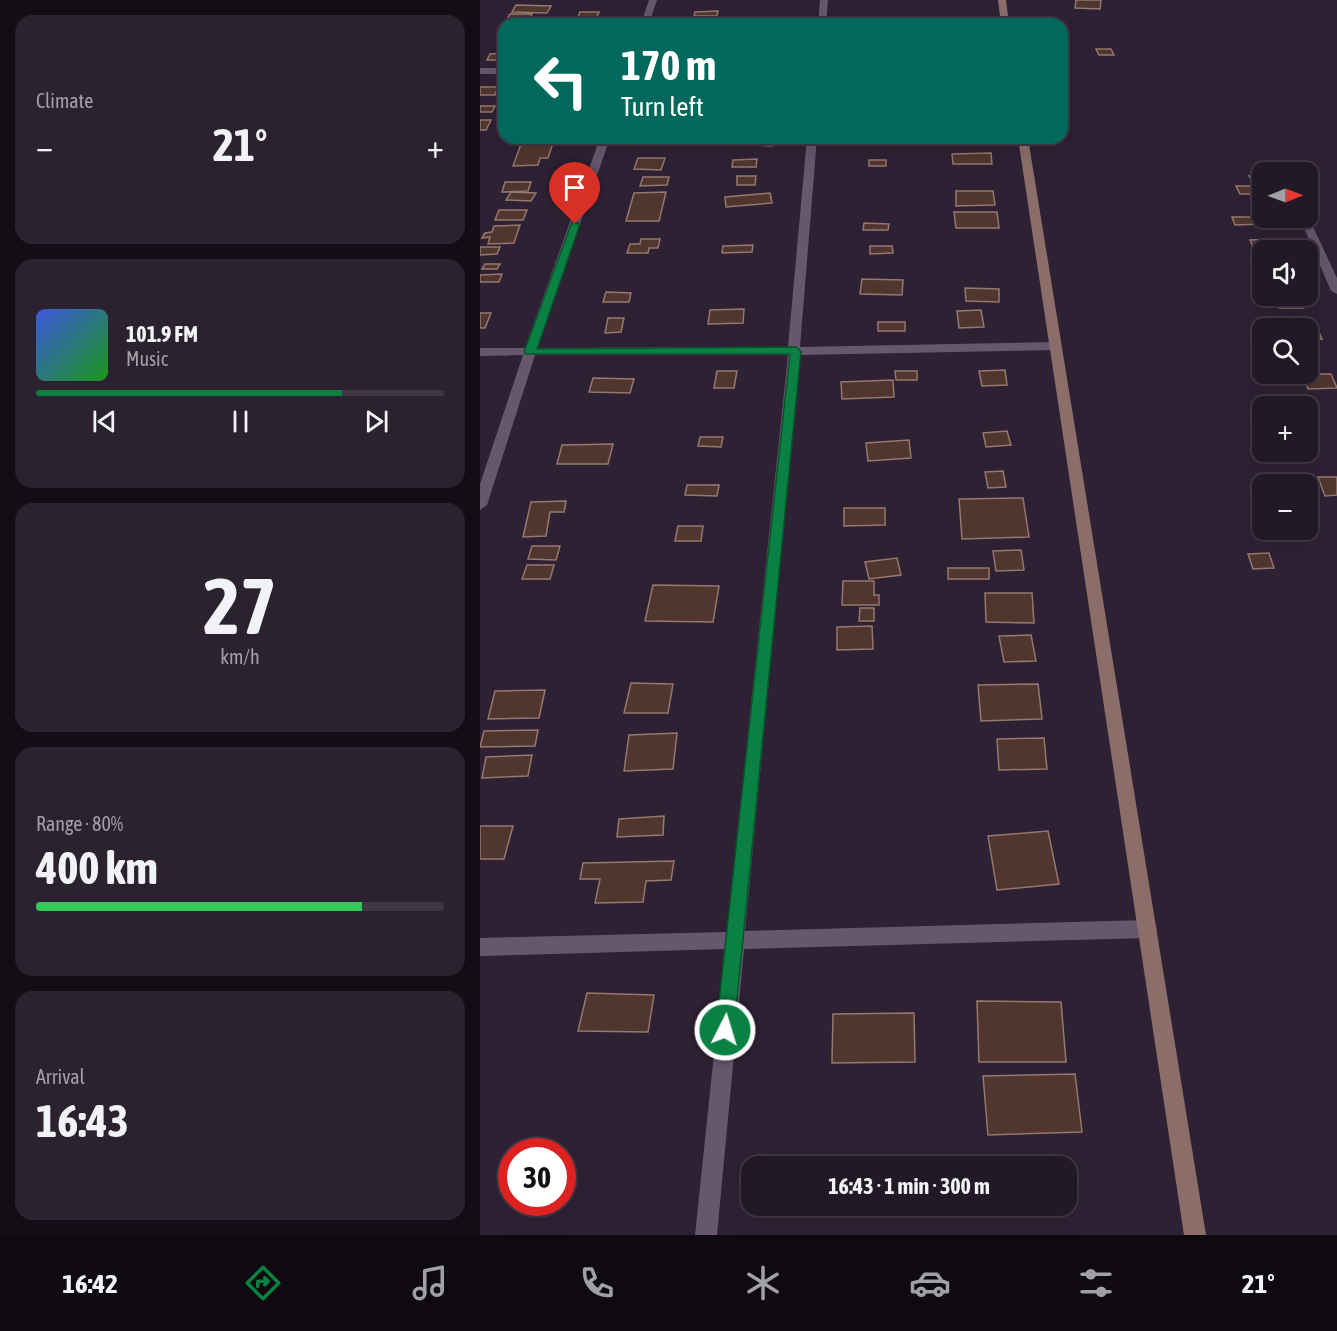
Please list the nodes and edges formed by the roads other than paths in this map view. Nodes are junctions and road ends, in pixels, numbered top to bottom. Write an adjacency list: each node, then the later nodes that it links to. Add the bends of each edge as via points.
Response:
1 (653, 0): 4 (street)
2 (824, 0): 5 (street)
3 (1002, 0): 6 (main road)
4 (647, 18)
5 (822, 18)
6 (1004, 18)
7 (480, 71): 8 (street)
8 (498, 71)
9 (603, 144): 17 (street)
10 (812, 144): 15 (street)
11 (1024, 144): 14 (main road)
12 (1309, 228): 13 (street)
13 (1337, 291)
14 (1056, 346): 15 (street); 19 (main road)
15 (796, 351): 17 (street); 20 (street)
16 (480, 352): 17 (street)
17 (530, 352): 18 (street)
18 (480, 505)
19 (1148, 929): 20 (street); 23 (main road)
20 (733, 939): 21 (street); 22 (street)
21 (480, 947)
22 (706, 1235)
23 (1196, 1235)

